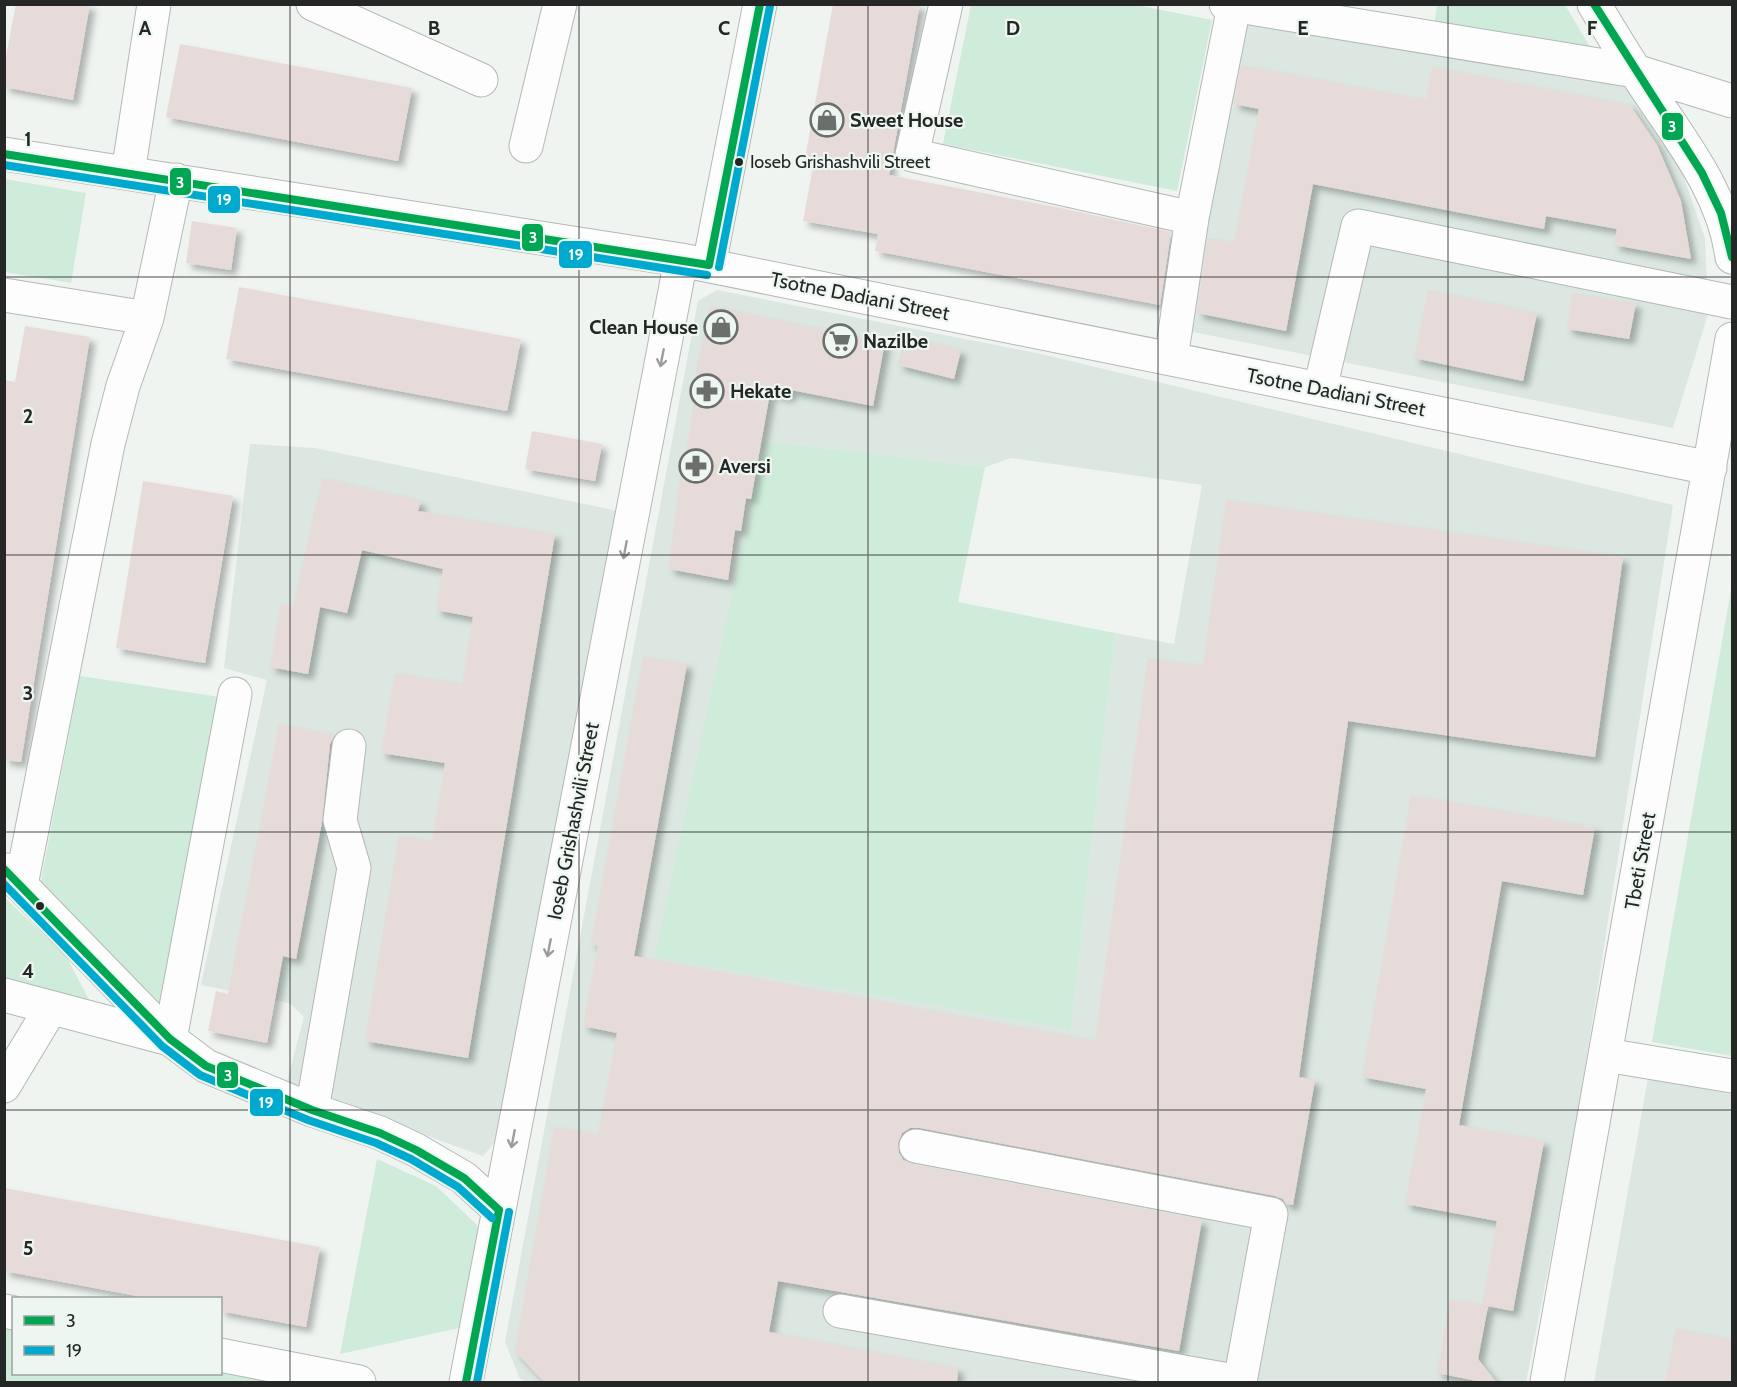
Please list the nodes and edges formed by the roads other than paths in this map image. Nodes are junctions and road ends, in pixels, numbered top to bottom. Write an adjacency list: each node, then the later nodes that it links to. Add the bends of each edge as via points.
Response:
1 (154, 4): 13 (street)
2 (313, 4): 9 (street)
3 (560, 4): 11 (street)
4 (760, 4): 17 (street, Ioseb Grishashvili Street)
5 (946, 4): 15 (street, via 912,154)
6 (1594, 4): 8 (street)
7 (1230, 5): 8 (street); 15 (street)
8 (1635, 71): 10 (street); 16 (street, via 1708,181 1731,243)
9 (481, 80)
10 (1732, 101)
11 (526, 146)
12 (4, 154): 13 (street, Tsotne Dadiani Street)
13 (128, 174): 14 (street, Tsotne Dadiani Street)
14 (176, 180): 17 (street, Tsotne Dadiani Street); 20 (street)
15 (1191, 218): 21 (street)
16 (1732, 257)
17 (695, 262): 21 (street, Tsotne Dadiani Street); 36 (street, Ioseb Grishashvili Street, one-way to 36)
18 (4, 295): 20 (street)
19 (1732, 302): 23 (street, via 1358,226)
20 (147, 318): 27 (street, via 108,444)
21 (1172, 359): 23 (street, Tsotne Dadiani Street)
22 (1731, 359): 24 (street, Tbeti Street)
23 (1320, 389): 24 (street, Tsotne Dadiani Street)
24 (1710, 468): 31 (street, Tbeti Street)
25 (235, 694): 30 (street)
26 (349, 746): 34 (street, via 340,820 354,868)
27 (13, 877): 30 (street)
28 (4, 995): 29 (street)
29 (51, 1008): 30 (street); 33 (street)
30 (170, 1039): 34 (street, via 206,1066)
31 (1606, 1055): 32 (street); 42 (street, Tbeti Street)
32 (1732, 1076)
33 (4, 1086)
34 (312, 1110): 36 (street, via 416,1150 464,1178)
35 (916, 1146): 39 (street, via 1271,1214)
36 (499, 1210): 41 (street, Ioseb Grishashvili Street)
37 (840, 1311): 39 (street)
38 (222, 1355): 40 (street)
39 (1240, 1382)
40 (359, 1383)
41 (466, 1383)
42 (1547, 1383)

